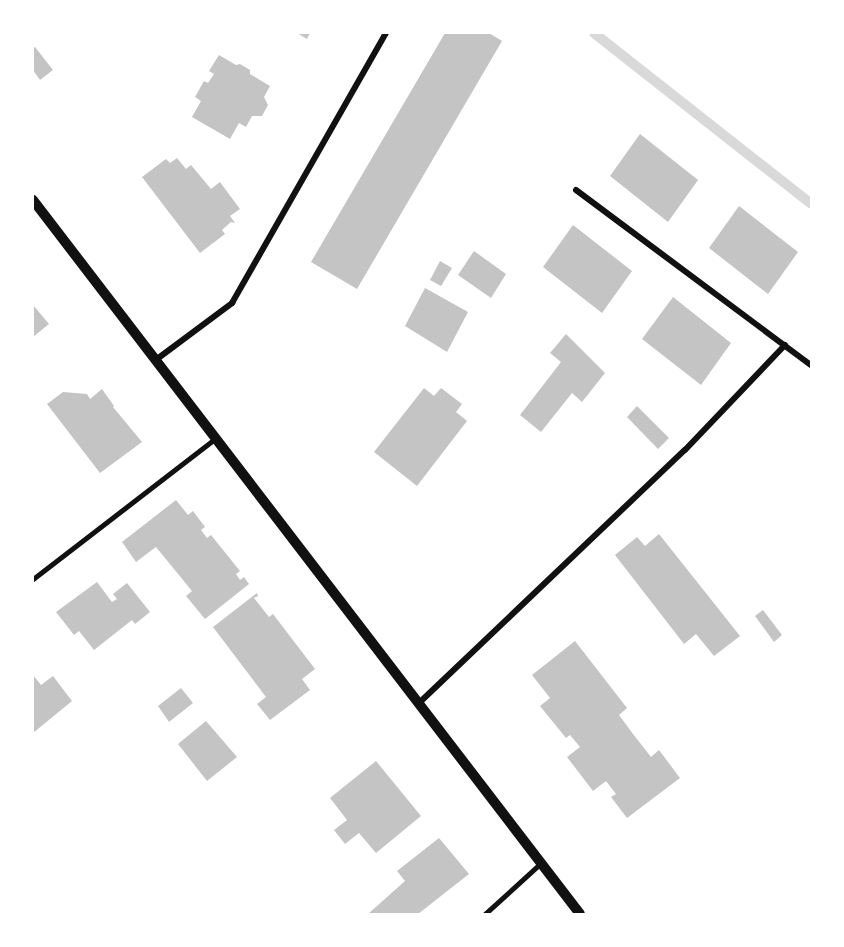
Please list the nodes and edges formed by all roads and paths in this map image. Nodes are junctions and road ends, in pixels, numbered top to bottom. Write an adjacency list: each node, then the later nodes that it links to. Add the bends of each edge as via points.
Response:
1 (386, 33): 5 (street, via 231,303)
2 (576, 190): 4 (street)
3 (33, 200): 5 (street)
4 (784, 345): 6 (street); 9 (street, via 685,450)
5 (157, 359): 7 (street)
6 (811, 365)
7 (217, 438): 8 (lane); 9 (street)
8 (33, 579)
9 (419, 703): 10 (street)
10 (541, 863): 11 (lane); 12 (street)
11 (485, 914)
12 (580, 914)

